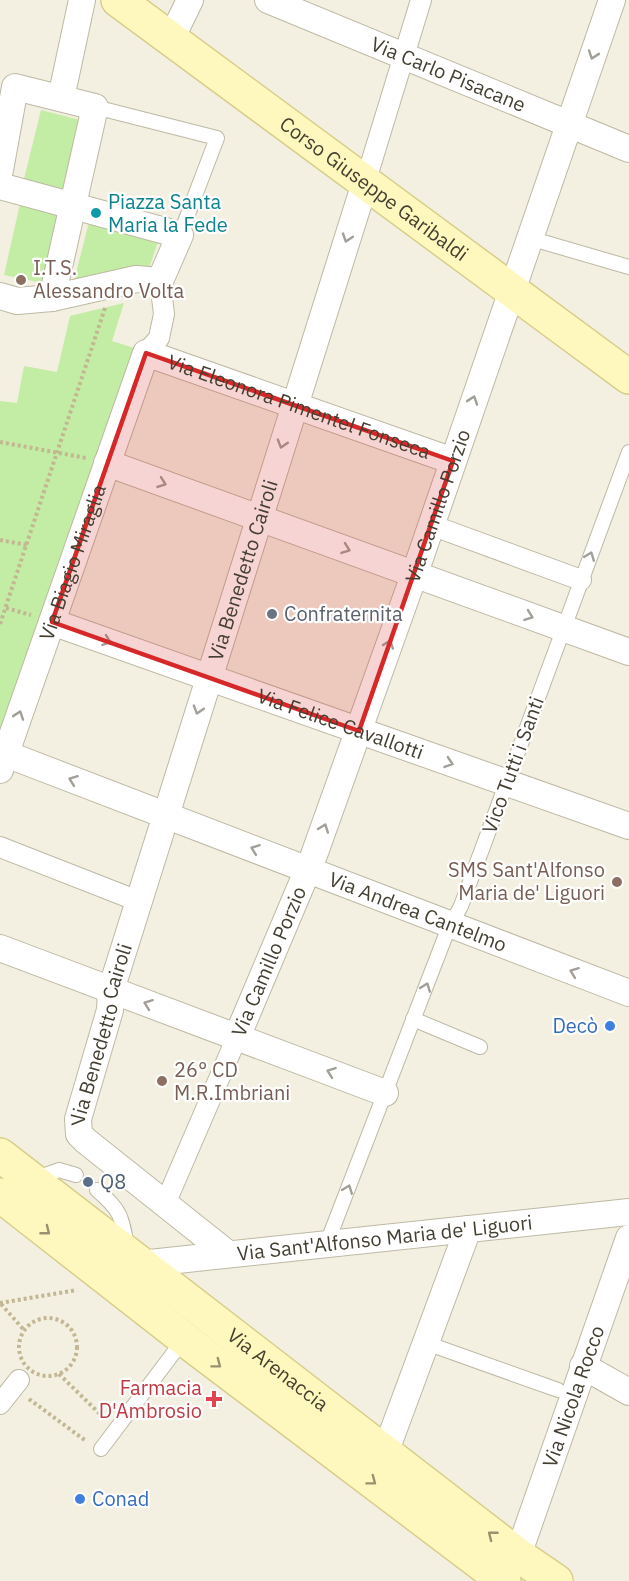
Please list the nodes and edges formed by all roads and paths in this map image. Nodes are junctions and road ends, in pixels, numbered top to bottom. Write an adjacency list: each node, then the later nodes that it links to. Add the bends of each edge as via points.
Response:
1 (82, 0): 10 (street)
2 (118, 0): 7 (main road, Corso Giuseppe Garibaldi)
3 (190, 0): 7 (street)
4 (268, 0): 8 (street, Via Carlo Pisacane)
5 (421, 0): 8 (street, Via Benedetto Cairoli)
6 (612, 0): 12 (street, Via Camillo Porzio, one-way to 12)
7 (171, 39): 15 (main road, Corso Giuseppe Garibaldi)
8 (403, 56): 12 (street, Via Carlo Pisacane); 15 (street, Via Benedetto Cairoli)
9 (8, 84): 10 (street); 14 (street)
10 (61, 98): 11 (street)
11 (95, 106): 17 (street); 18 (lane, via 218,138)
12 (568, 125): 13 (street, Via Carlo Pisacane); 19 (street, Via Camillo Porzio)
13 (629, 149)
14 (0, 170)
15 (365, 183): 23 (main road, Corso Giuseppe Garibaldi); 28 (street, Via Benedetto Cairoli, one-way to 28)
16 (0, 186): 17 (street)
17 (73, 206): 18 (street); 25 (street)
18 (180, 235): 21 (street)
19 (529, 238): 20 (lane); 23 (street, Via Camillo Porzio)
20 (629, 267)
21 (160, 281): 22 (street, via 136,279); 26 (street, via 164,314 159,338)
22 (112, 284): 25 (street); 31 (path)
23 (511, 290): 27 (main road, Corso Giuseppe Garibaldi); 32 (street, Via Camillo Porzio, one-way to 23)
24 (0, 296): 25 (street, via 17,301)
25 (52, 298)
26 (146, 353): 28 (street, Via Eleonora Pimentel Fonseca); 33 (street, Via Biagio Miraglia)
27 (629, 378)
28 (294, 405): 32 (street, Via Eleonora Pimentel Fonseca); 34 (street, Via Benedetto Cairoli, one-way to 34)
29 (0, 442): 31 (path)
30 (629, 452): 39 (lane, Vico Tutti i Santi, one-way to 30)
31 (57, 454): 33 (path); 37 (path)
32 (453, 460): 35 (street, Via Camillo Porzio)
33 (107, 463): 34 (street, one-way to 34); 40 (street, Via Biagio Miraglia)
34 (259, 518): 38 (street, one-way to 38); 44 (street, Via Benedetto Cairoli)
35 (431, 525): 38 (street, Via Camillo Porzio); 39 (street)
36 (0, 540): 37 (path)
37 (27, 545): 41 (path)
38 (414, 574): 42 (street, one-way to 42); 45 (street, Via Camillo Porzio, one-way to 38)
39 (581, 580): 42 (lane, Vico Tutti i Santi)
40 (52, 622): 44 (street, Via Felice Cavallotti, one-way to 44); 46 (street, Via Biagio Miraglia, one-way to 40)
41 (0, 624)
42 (563, 628): 43 (street); 47 (lane, Vico Tutti i Santi)
43 (629, 652)
44 (209, 677): 45 (street, Via Felice Cavallotti); 48 (street, Via Benedetto Cairoli, one-way to 48)
45 (359, 731): 47 (street, Via Felice Cavallotti, one-way to 47); 51 (street, Via Camillo Porzio, one-way to 45)
46 (2, 758): 48 (street, Via Andrea Cantelmo, one-way to 46)
47 (506, 783): 49 (street, Via Felice Cavallotti); 53 (lane, Vico Tutti i Santi, via 461,906)
48 (165, 815): 51 (street, Via Andrea Cantelmo, one-way to 48); 52 (street, Via Benedetto Cairoli)
49 (629, 826)
50 (0, 847): 52 (street)
51 (309, 870): 53 (street, Via Andrea Cantelmo); 58 (street, Via Camillo Porzio)
52 (138, 901): 55 (street, Via Benedetto Cairoli)
53 (450, 924): 56 (street, Via Andrea Cantelmo, one-way to 53); 57 (lane, Vico Tutti i Santi, one-way to 53)
54 (0, 948): 55 (street)
55 (111, 990): 58 (street, one-way to 55); 66 (street, Via Benedetto Cairoli, via 110,1010 78,1119 79,1134)
56 (629, 993)
57 (413, 1019): 59 (lane); 60 (lane, Vico Tutti i Santi)
58 (237, 1037): 60 (street, one-way to 58); 66 (street, Via Camillo Porzio)
59 (480, 1047)
60 (385, 1093): 71 (lane, Vico Tutti i Santi, one-way to 60)
61 (0, 1155): 63 (main road, Via Arenaccia)
62 (76, 1175): 63 (lane, via 59,1170)
63 (32, 1180): 73 (main road, Via Arenaccia)
64 (97, 1190): 73 (lane, via 113,1204)
65 (1, 1197): 78 (main road, Via Arenaccia, one-way to 78)
66 (165, 1204): 68 (street)
67 (629, 1212): 69 (street, Via Sant'Alfonso Maria de' Liguori)
68 (195, 1227): 72 (street); 74 (street)
69 (468, 1229): 71 (street, Via Sant'Alfonso Maria de' Liguori); 79 (street)
70 (629, 1238): 80 (street, Via Nicola Rocco)
71 (327, 1243): 72 (street, Via Sant'Alfonso Maria de' Liguori)
72 (228, 1254): 74 (street, Via Sant'Alfonso Maria de' Liguori)
73 (134, 1259): 74 (street, Via Sant'Alfonso Maria de' Liguori); 89 (main road, Via Arenaccia)
74 (185, 1259)
75 (85, 1288): 76 (path)
76 (0, 1303): 77 (path)
77 (24, 1330): 81 (path, via 19,1342 21,1357 28,1368 44,1376); 81 (path, via 34,1321 46,1318 63,1322 73,1332 76,1353 68,1368)
78 (184, 1339): 88 (lane); 90 (main road, Via Arenaccia, one-way to 90)
79 (426, 1343): 84 (lane); 89 (street)
80 (584, 1366): 83 (street); 84 (street, Via Nicola Rocco)
81 (59, 1374): 86 (path)
82 (16, 1384): 85 (street); 87 (path)
83 (629, 1392)
84 (566, 1393): 90 (street, Via Nicola Rocco)
85 (0, 1404)
86 (107, 1421)
87 (87, 1442)
88 (101, 1449)
89 (385, 1453): 90 (main road, Via Arenaccia, one-way to 89)
90 (503, 1573): 91 (main road, Via Arenaccia)
91 (556, 1581)

